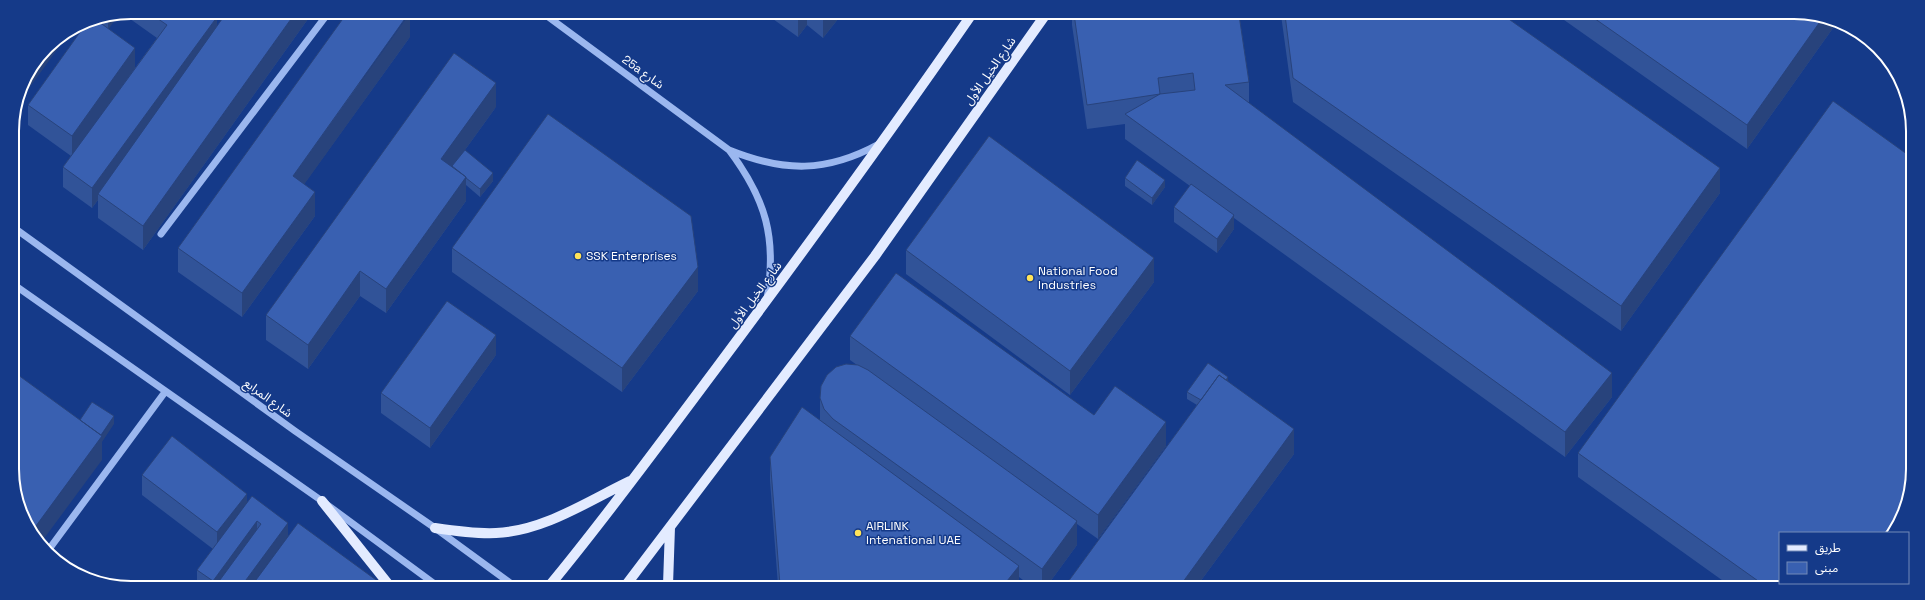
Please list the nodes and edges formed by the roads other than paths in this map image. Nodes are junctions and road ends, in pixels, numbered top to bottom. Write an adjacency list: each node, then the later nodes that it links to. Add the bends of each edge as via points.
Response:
1 (324, 19): 8 (street)
2 (551, 19): 6 (street, 25a شارع)
3 (969, 19): 5 (main road, شارع الخيل الأول)
4 (1042, 19): 14 (main road, شارع الخيل الأول, via 875,256)
5 (883, 142): 6 (street, 25a شارع, via 841,161 819,165 773,164); 10 (main road, شارع الخيل الأول)
6 (729, 150): 10 (street, 25a شارع, via 745,171 758,195 767,220 771,247)
7 (19, 230): 15 (street, شارع المرابع, via 289,427)
8 (161, 234)
9 (19, 288): 11 (street)
10 (767, 301): 12 (main road, شارع الخيل الأول)
11 (165, 392): 13 (street); 16 (street)
12 (634, 479): 15 (main road, via 538,525 517,531 477,533); 20 (main road, شارع الخيل الأول)
13 (322, 502): 17 (main road); 18 (street)
14 (670, 527): 21 (main road, شارع الخيل الأول); 22 (main road)
15 (435, 528): 19 (street, شارع المرابع)
16 (51, 547)
17 (387, 581)
18 (431, 581)
19 (507, 581)
20 (553, 581)
21 (629, 581)
22 (668, 581)

